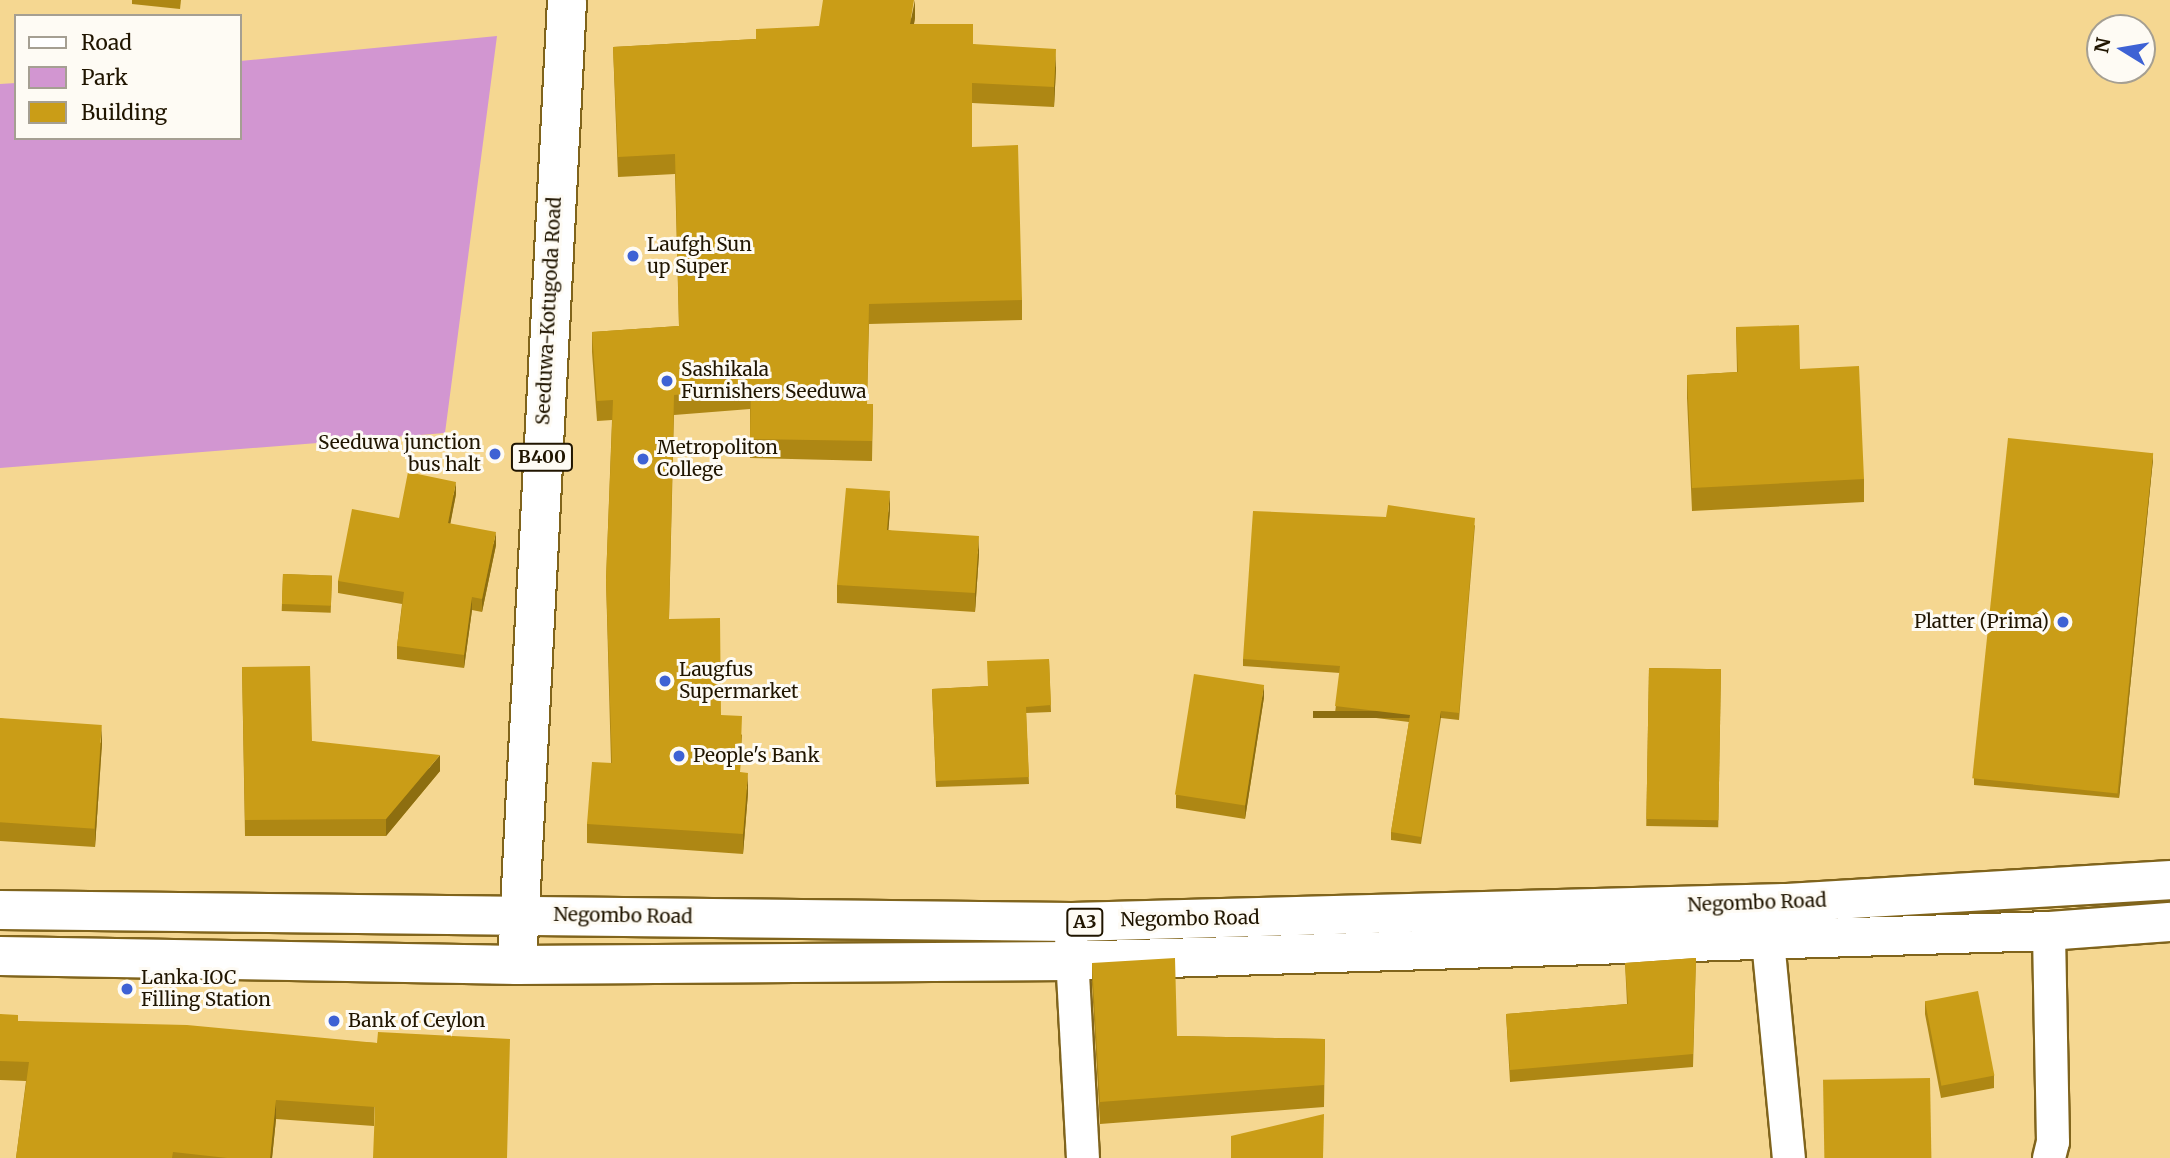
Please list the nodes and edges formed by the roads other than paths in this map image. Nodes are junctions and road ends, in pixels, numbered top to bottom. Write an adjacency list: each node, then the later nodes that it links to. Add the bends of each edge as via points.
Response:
1 (567, 0): 4 (main road, Seeduwa-Kotugoda Road / B400)
2 (2170, 880): 5 (main road, Negombo Road / A3, via 1785,902)
3 (0, 910): 4 (main road, Negombo Road / A3)
4 (518, 915): 5 (main road, Negombo Road / A3); 11 (main road, Seeduwa-Kotugoda Road)
5 (1072, 922): 10 (street)
6 (2170, 922): 7 (main road, Negombo Road / A3)
7 (2049, 931): 8 (main road, Negombo Road / A3); 14 (street, via 2053,1142)
8 (1768, 941): 10 (main road, Negombo Road / A3); 13 (street)
9 (0, 956): 11 (main road, Negombo Road / A3)
10 (1069, 961): 11 (main road, Negombo Road / A3); 12 (street)
11 (517, 965)
12 (1083, 1158)
13 (1789, 1158)
14 (2049, 1158)

